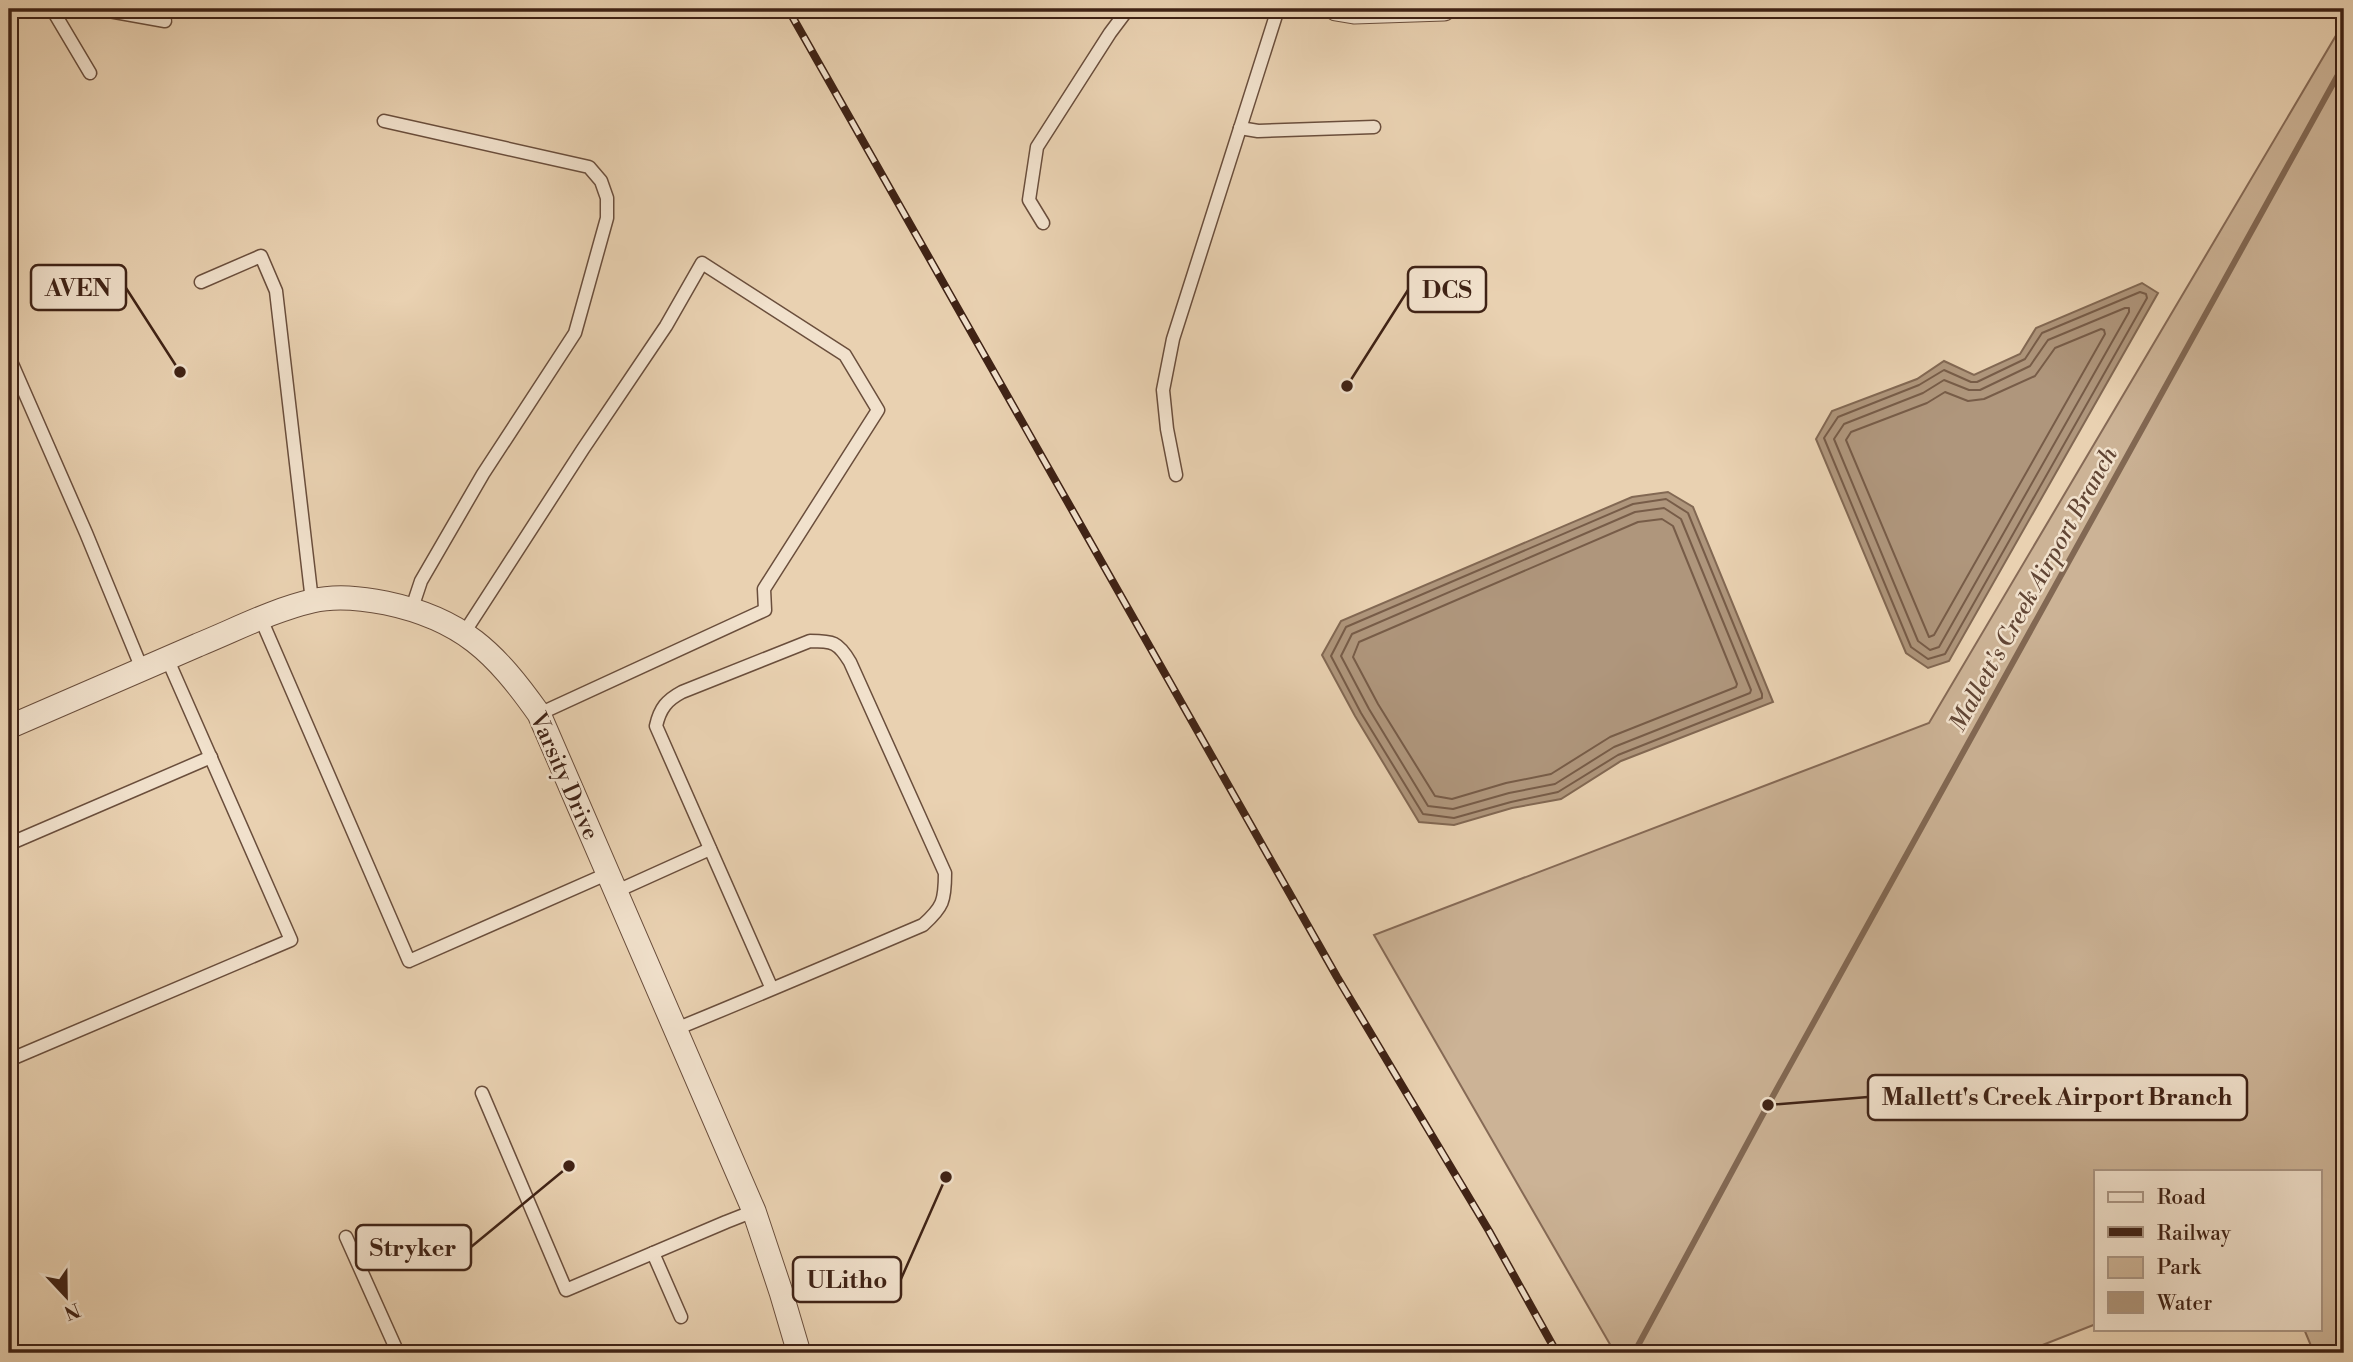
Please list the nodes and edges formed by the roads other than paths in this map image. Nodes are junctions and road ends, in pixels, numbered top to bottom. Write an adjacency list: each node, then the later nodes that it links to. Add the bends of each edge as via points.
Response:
1 (52, 9): 8 (lane)
2 (98, 9): 7 (lane)
3 (1128, 9): 12 (lane, via 1037,147 1029,200)
4 (1278, 9): 11 (lane)
5 (1336, 9): 6 (street)
6 (1444, 9)
7 (165, 21)
8 (90, 73)
9 (384, 121): 17 (lane, via 589,167 607,198 607,218 575,333 469,498 421,581)
10 (1374, 127): 11 (lane)
11 (1240, 128): 15 (lane, via 1173,339 1163,390)
12 (1043, 223)
13 (201, 282): 16 (lane, via 261,256 276,291)
14 (9, 357): 21 (lane)
15 (1176, 475)
16 (312, 601): 17 (street, Varsity Drive, via 348,597); 18 (street, Varsity Drive)
17 (412, 608): 19 (street, Varsity Drive)
18 (261, 619): 20 (street, Varsity Drive); 27 (lane, via 409,961)
19 (464, 633): 22 (street, Varsity Drive, via 511,674); 22 (lane, via 666,326 702,263 845,355 878,410 764,589 765,610)
20 (167, 658): 21 (street, Varsity Drive); 24 (lane)
21 (142, 669): 23 (street, Varsity Drive)
22 (539, 713): 27 (street, Varsity Drive)
23 (9, 727)
24 (211, 757): 25 (lane); 30 (lane, via 291,940)
25 (9, 844)
26 (710, 849): 27 (lane); 28 (lane); 28 (lane, via 656,726 668,700 810,641 829,641 842,648 944,873 945,894 940,910 923,925)
27 (613, 882): 29 (street, Varsity Drive)
28 (772, 989): 29 (lane)
29 (676, 1029): 32 (street, Varsity Drive)
30 (9, 1060)
31 (482, 1093): 34 (lane, via 566,1290)
32 (754, 1211): 34 (lane); 37 (street, Varsity Drive)
33 (346, 1237): 36 (lane)
34 (653, 1253): 35 (lane)
35 (681, 1317)
36 (398, 1353)
37 (799, 1353)

